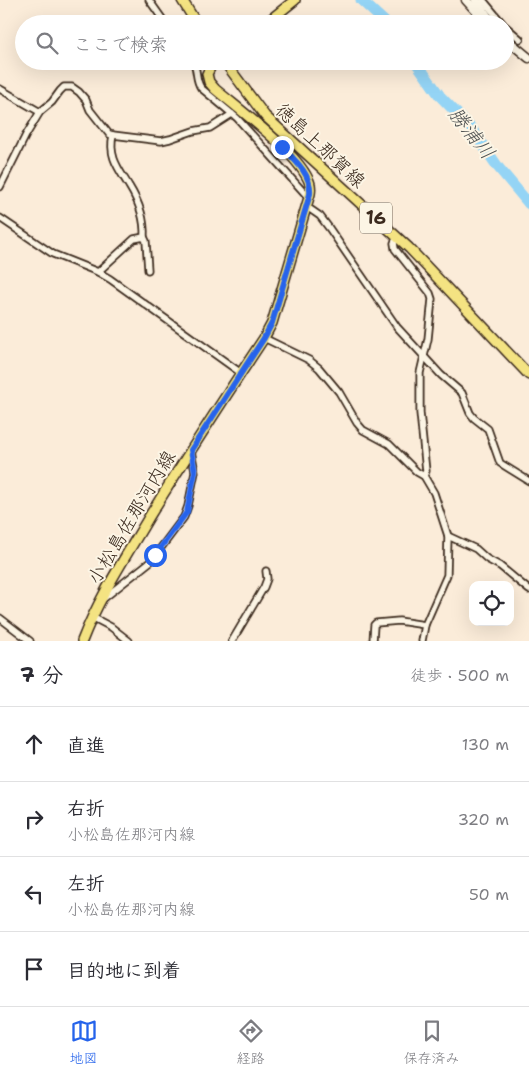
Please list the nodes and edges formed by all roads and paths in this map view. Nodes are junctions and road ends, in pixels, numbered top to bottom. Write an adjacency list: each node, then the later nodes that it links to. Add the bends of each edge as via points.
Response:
1 (149, 0): 7 (street)
2 (182, 0): 8 (main road)
3 (296, 0): 9 (main road)
4 (466, 0): 10 (street)
5 (476, 0): 11 (street)
6 (483, 0): 12 (street)
7 (160, 15)
8 (192, 15)
9 (277, 15)
10 (480, 15)
11 (487, 15)
12 (496, 15)
13 (514, 34): 14 (street)
14 (520, 39)
15 (514, 45): 16 (street)
16 (529, 58)
17 (196, 70): 22 (street, via 201,88)
18 (209, 70): 25 (main road, 小松島佐那河内線, via 209,82 215,89 282,147 309,179)
19 (231, 70): 27 (main road, 徳島上那賀線 / 16, via 265,116)
20 (0, 89): 21 (street)
21 (40, 112): 23 (street, via 64,87 72,87); 24 (street)
22 (232, 114): 23 (street, via 210,128 170,140); 25 (street)
23 (113, 135): 28 (street, via 112,153 118,171 129,185 142,213)
24 (0, 187)
25 (308, 202): 31 (main road, 小松島佐那河内線, via 278,308); 32 (street, via 397,327)
26 (0, 218): 30 (street, via 53,254)
27 (397, 237): 32 (street, via 395,249 432,299); 34 (main road, 徳島上那賀線 / 16)
28 (144, 238): 29 (street); 30 (street, via 134,239)
29 (148, 270)
30 (98, 272): 33 (street)
31 (264, 338): 33 (main road, 小松島佐那河内線); 36 (street, via 319,368 363,430 389,444)
32 (424, 356): 36 (street, via 419,389); 37 (street, via 462,393 470,413 488,430 500,463)
33 (241, 373): 35 (main road, 小松島佐那河内線)
34 (529, 375)
35 (191, 450): 41 (main road, 小松島佐那河内線); 41 (street, via 195,472 184,517 151,561)
36 (424, 476): 38 (street, via 434,493)
37 (529, 481)
38 (448, 536): 40 (street, via 476,549); 44 (street, via 447,575)
39 (266, 571): 48 (street, via 264,587)
40 (529, 590)
41 (100, 600): 42 (main road, 小松島佐那河内線)
42 (92, 617): 46 (main road, 小松島佐那河内線); 47 (street)
43 (0, 618): 45 (street)
44 (425, 625): 49 (street, via 376,622); 50 (street)
45 (30, 641)
46 (82, 641)
47 (128, 641)
48 (232, 641)
49 (373, 641)
50 (422, 641)

